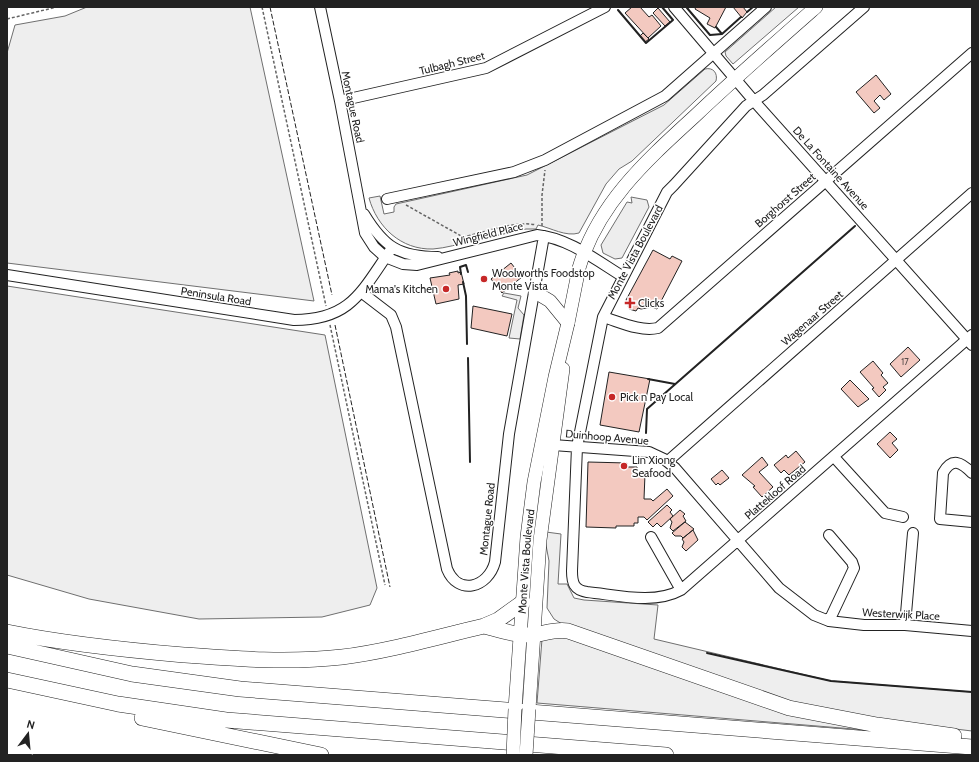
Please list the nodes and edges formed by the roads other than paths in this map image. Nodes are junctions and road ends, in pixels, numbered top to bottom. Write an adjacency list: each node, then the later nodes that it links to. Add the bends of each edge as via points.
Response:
1 (320, 7): 11 (street, Montague Road)
2 (605, 7): 11 (street, Tulbagh Street, via 486,68)
3 (674, 7): 7 (street, De La Fontaine Avenue)
4 (766, 7): 7 (street)
5 (816, 7): 9 (main road, Monte Vista Boulevard)
6 (864, 7): 10 (street, Monte Vista Boulevard, via 772,88)
7 (714, 53): 9 (street, De La Fontaine Avenue); 14 (street, via 659,99 546,160 514,172)
8 (972, 53): 12 (street, Borghorst Street)
9 (735, 78): 10 (street, De La Fontaine Avenue); 18 (main road, Monte Vista Boulevard, via 632,176 614,198)
10 (754, 100): 12 (street, De La Fontaine Avenue); 23 (street, Monte Vista Boulevard, via 667,192)
11 (340, 101): 15 (street, Montague Road)
12 (826, 180): 21 (street, De La Fontaine Avenue); 26 (street, Borghorst Street, via 658,328 639,328)
13 (972, 194): 21 (street, Wagenaar Street)
14 (387, 199)
15 (363, 212): 17 (street, Montague Road, via 376,233); 19 (street, Montague Road, via 364,228 370,242)
16 (544, 236): 18 (street, Wingfield Place, via 552,237); 20 (street, Wingfield Place, via 528,236); 25 (street, Montague Road)
17 (392, 248): 19 (street, Peninsula Road); 20 (street, Wingfield Place, via 413,256)
18 (584, 253): 23 (street, Wingfield Place); 27 (main road, Monte Vista Boulevard)
19 (385, 257): 20 (street, Wingfield Place, via 403,264 417,265); 24 (street, Peninsula Road)
20 (446, 257)
21 (896, 260): 28 (street, De La Fontaine Avenue); 34 (street, Wagenaar Street)
22 (7, 275): 24 (street, Peninsula Road, via 294,320 328,317 344,309)
23 (622, 276): 26 (street, Monte Vista Boulevard)
24 (361, 292): 25 (street, Montague Road, via 385,310 394,321 447,569 450,578 467,586 488,578 495,562 509,434)
25 (534, 292): 27 (main road, via 550,301)
26 (603, 317): 31 (street, Monte Vista Boulevard)
27 (568, 323): 29 (main road, Monte Vista Boulevard)
28 (970, 340): 32 (street, Plattekloof Road)
29 (563, 347): 30 (main road, Monte Vista Boulevard, via 563,378); 33 (main road, Monte Vista Boulevard)
30 (553, 445): 31 (street, Duinhoop Avenue); 33 (street, Duinhoop Avenue, via 545,449); 50 (main road, Monte Vista Boulevard)
31 (577, 447): 34 (street, Duinhoop Avenue, via 644,452); 42 (street, Monte Vista Boulevard)
32 (834, 457): 36 (street, via 885,513); 41 (street, Plattekloof Road)
33 (538, 459): 44 (main road, Monte Vista Boulevard, via 527,537)
34 (668, 461): 41 (street, Duinhoop Avenue)
35 (972, 473): 37 (street, via 959,462 949,465 943,473 940,520)
36 (903, 517)
37 (972, 522)
38 (913, 533): 46 (street)
39 (828, 535): 45 (street, via 852,562 854,568)
40 (651, 537): 43 (street)
41 (738, 541): 43 (street, Plattekloof Road); 45 (street, Westerwijk Place, via 779,588 804,609)
42 (573, 580): 43 (street, Plattekloof Road, via 574,586 582,591 623,596 659,598)
43 (681, 590)
44 (523, 602): 47 (highway, via 498,620); 50 (main road, Monte Vista Boulevard)
45 (829, 621): 46 (street, Westerwijk Place, via 864,625)
46 (905, 625): 48 (street, Westerwijk Place)
47 (484, 626): 49 (highway, via 378,652 317,660 200,656 82,645); 50 (highway)
48 (972, 631)
49 (7, 632)
50 (527, 635): 53 (highway, via 552,630 568,631 813,714); 56 (main road, Monte Vista Boulevard, bridge, via 517,686); 57 (main road, Monte Vista Boulevard, bridge, via 530,686)
51 (7, 646): 54 (highway, via 132,674 240,689)
52 (7, 680): 55 (highway, via 80,706); 58 (highway, via 114,703 226,720)
53 (972, 738)
54 (972, 747)
55 (321, 755)
56 (513, 755)
57 (526, 755)
58 (666, 755)

